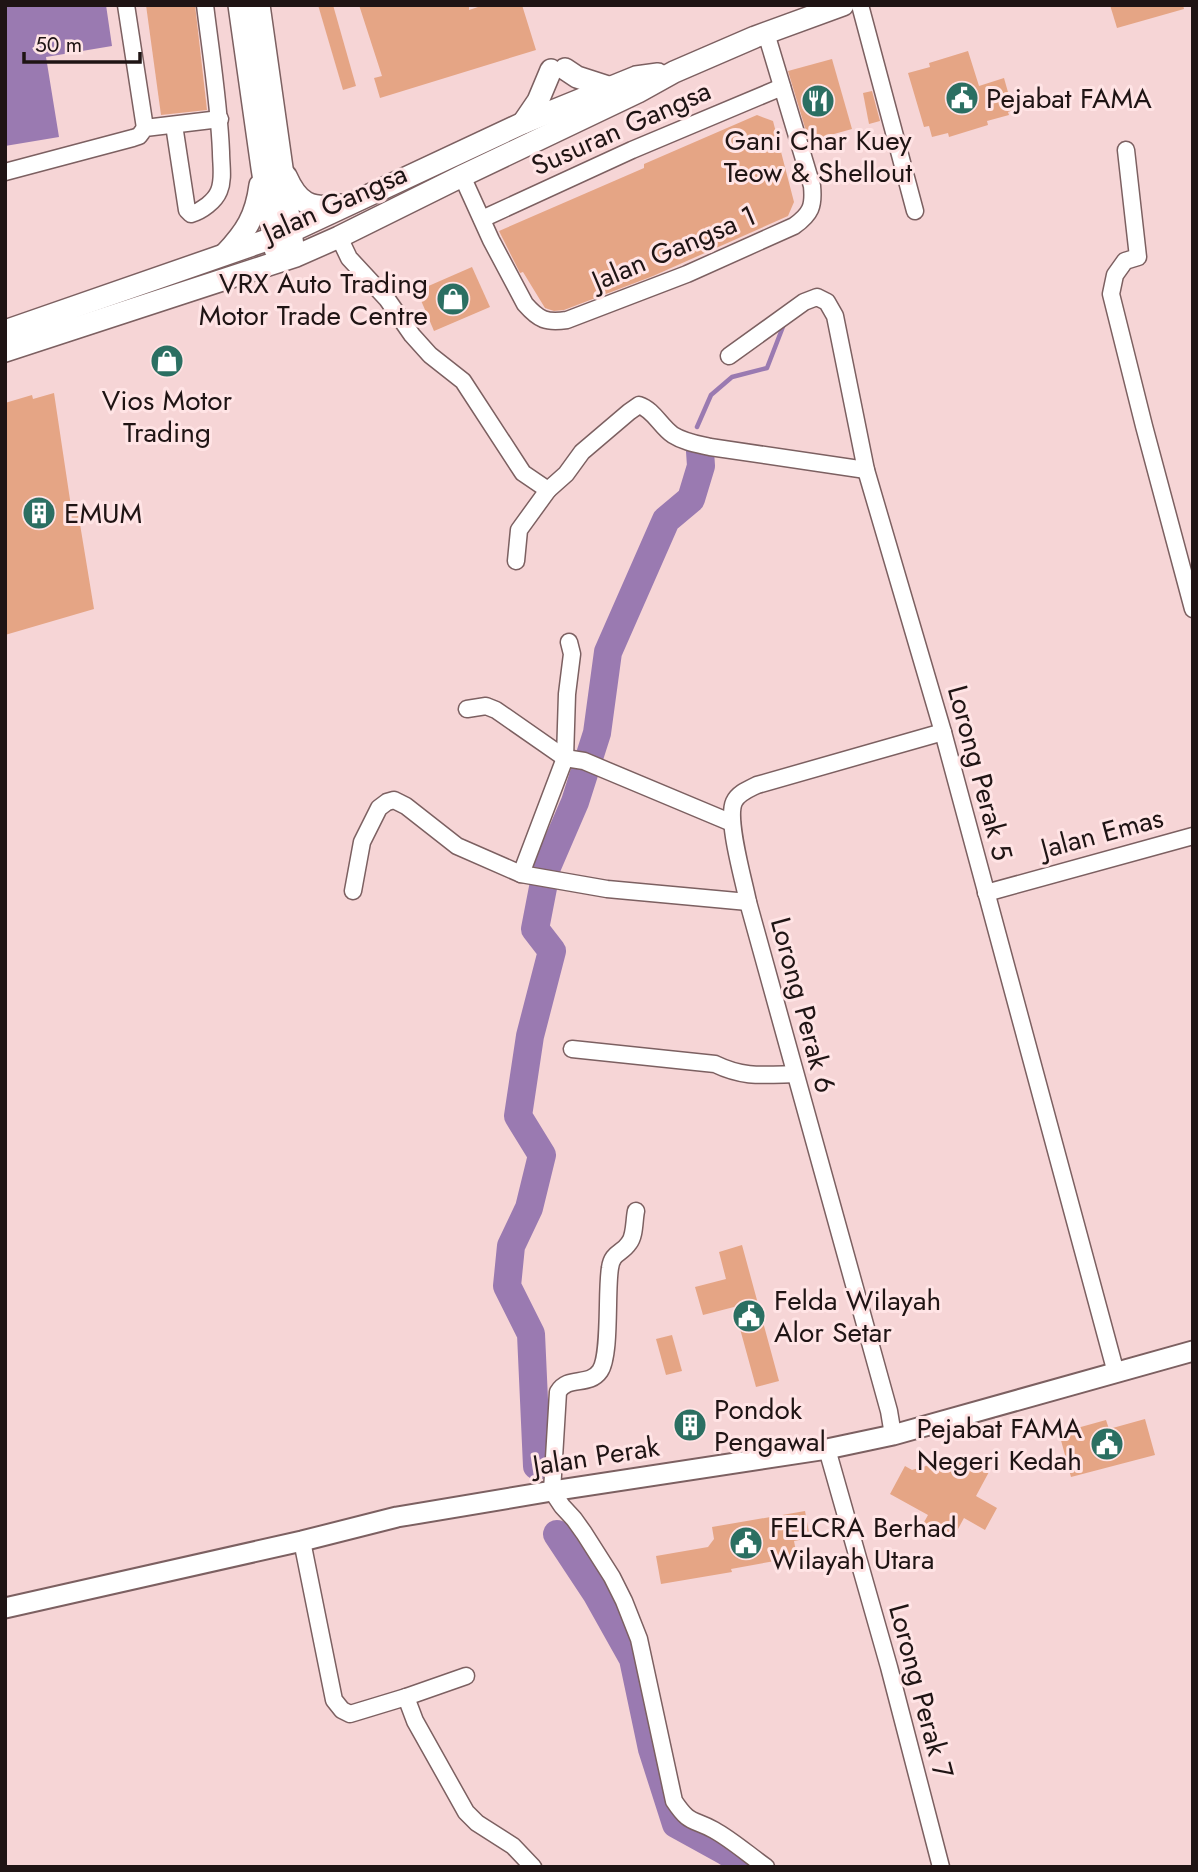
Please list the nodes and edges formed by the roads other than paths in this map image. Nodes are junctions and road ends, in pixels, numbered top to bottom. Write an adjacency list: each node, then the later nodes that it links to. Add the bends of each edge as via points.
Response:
1 (126, 5): 14 (street)
2 (205, 5): 11 (street)
3 (239, 5): 16 (main road)
4 (259, 5): 16 (main road)
5 (843, 5): 7 (main road, Jalan Gangsa)
6 (860, 5): 20 (street)
7 (766, 33): 8 (main road, Jalan Gangsa); 9 (street, Jalan Gangsa 1)
8 (674, 72): 10 (main road, Jalan Gangsa, via 636,77); 18 (main road, Jalan Gangsa)
9 (782, 87): 21 (street, Susuran Gangsa); 21 (street, Jalan Gangsa 1, via 812,186 811,209 794,226 687,274 567,320 542,320 525,304)
10 (611, 88): 12 (main road, Jalan Gangsa); 12 (main road, via 558,70)
11 (220, 119): 13 (street); 13 (street, via 219,192 191,214)
12 (523, 123): 19 (main road, Jalan Gangsa)
13 (174, 125): 14 (street)
14 (145, 128): 17 (street, via 133,138)
15 (1126, 150): 32 (street, via 1139,257 1125,261 1115,275 1111,294)
16 (272, 168): 19 (main road, via 307,203 321,208); 22 (main road); 24 (main road, via 248,227)
17 (5, 172)
18 (463, 176): 21 (street, Jalan Gangsa 1); 23 (main road, Jalan Gangsa)
19 (352, 204): 22 (main road, Jalan Gangsa)
20 (915, 211)
21 (482, 219)
22 (281, 235): 24 (main road, Jalan Gangsa); 25 (main road)
23 (339, 237): 25 (main road, Jalan Gangsa); 30 (street, via 349,258 412,335 463,381 523,473)
24 (223, 256): 26 (main road, Jalan Gangsa)
25 (287, 259): 27 (main road, Jalan Gangsa)
26 (5, 331)
27 (5, 351)
28 (729, 356): 29 (street, Lorong Perak 5, via 804,302 817,298 827,302 835,316)
29 (866, 470): 30 (street, via 687,442 639,405 582,452); 35 (street, Lorong Perak 5)
30 (548, 490): 31 (street, via 519,530)
31 (516, 561)
32 (1193, 610)
33 (569, 642): 36 (street)
34 (467, 709): 36 (street, via 486,706 496,710)
35 (943, 733): 37 (street, via 744,790 734,802); 41 (street, Lorong Perak 5)
36 (565, 758): 37 (street, via 591,764); 39 (street)
37 (732, 823): 42 (street, Lorong Perak 6)
38 (1193, 836): 41 (street, Jalan Emas)
39 (521, 874): 40 (street, via 457,846 394,800 379,808 362,842); 42 (street, via 607,889)
40 (353, 891)
41 (986, 893): 47 (street, Lorong Perak 5)
42 (748, 902): 44 (street, Lorong Perak 6)
43 (572, 1049): 44 (street, via 715,1064 745,1075)
44 (795, 1074): 48 (street, Lorong Perak 6)
45 (636, 1211): 50 (street, via 629,1244 610,1266 601,1370 588,1380 567,1383 558,1392)
46 (1193, 1351): 47 (street, Jalan Perak)
47 (1116, 1373): 48 (street, Jalan Perak)
48 (893, 1435): 49 (street, Jalan Perak)
49 (827, 1449): 50 (street, Jalan Perak); 57 (street, Lorong Perak 7)
50 (552, 1491): 51 (street, Jalan Perak, via 397,1517); 56 (street, via 597,1553 631,1617 674,1801 692,1822 714,1830)
51 (302, 1541): 52 (street, Jalan Perak); 54 (street, via 334,1700 351,1714)
52 (5, 1608)
53 (466, 1676): 54 (street)
54 (407, 1697): 55 (street, via 415,1721 466,1812 513,1846)
55 (533, 1867)
56 (766, 1867)
57 (940, 1867)

